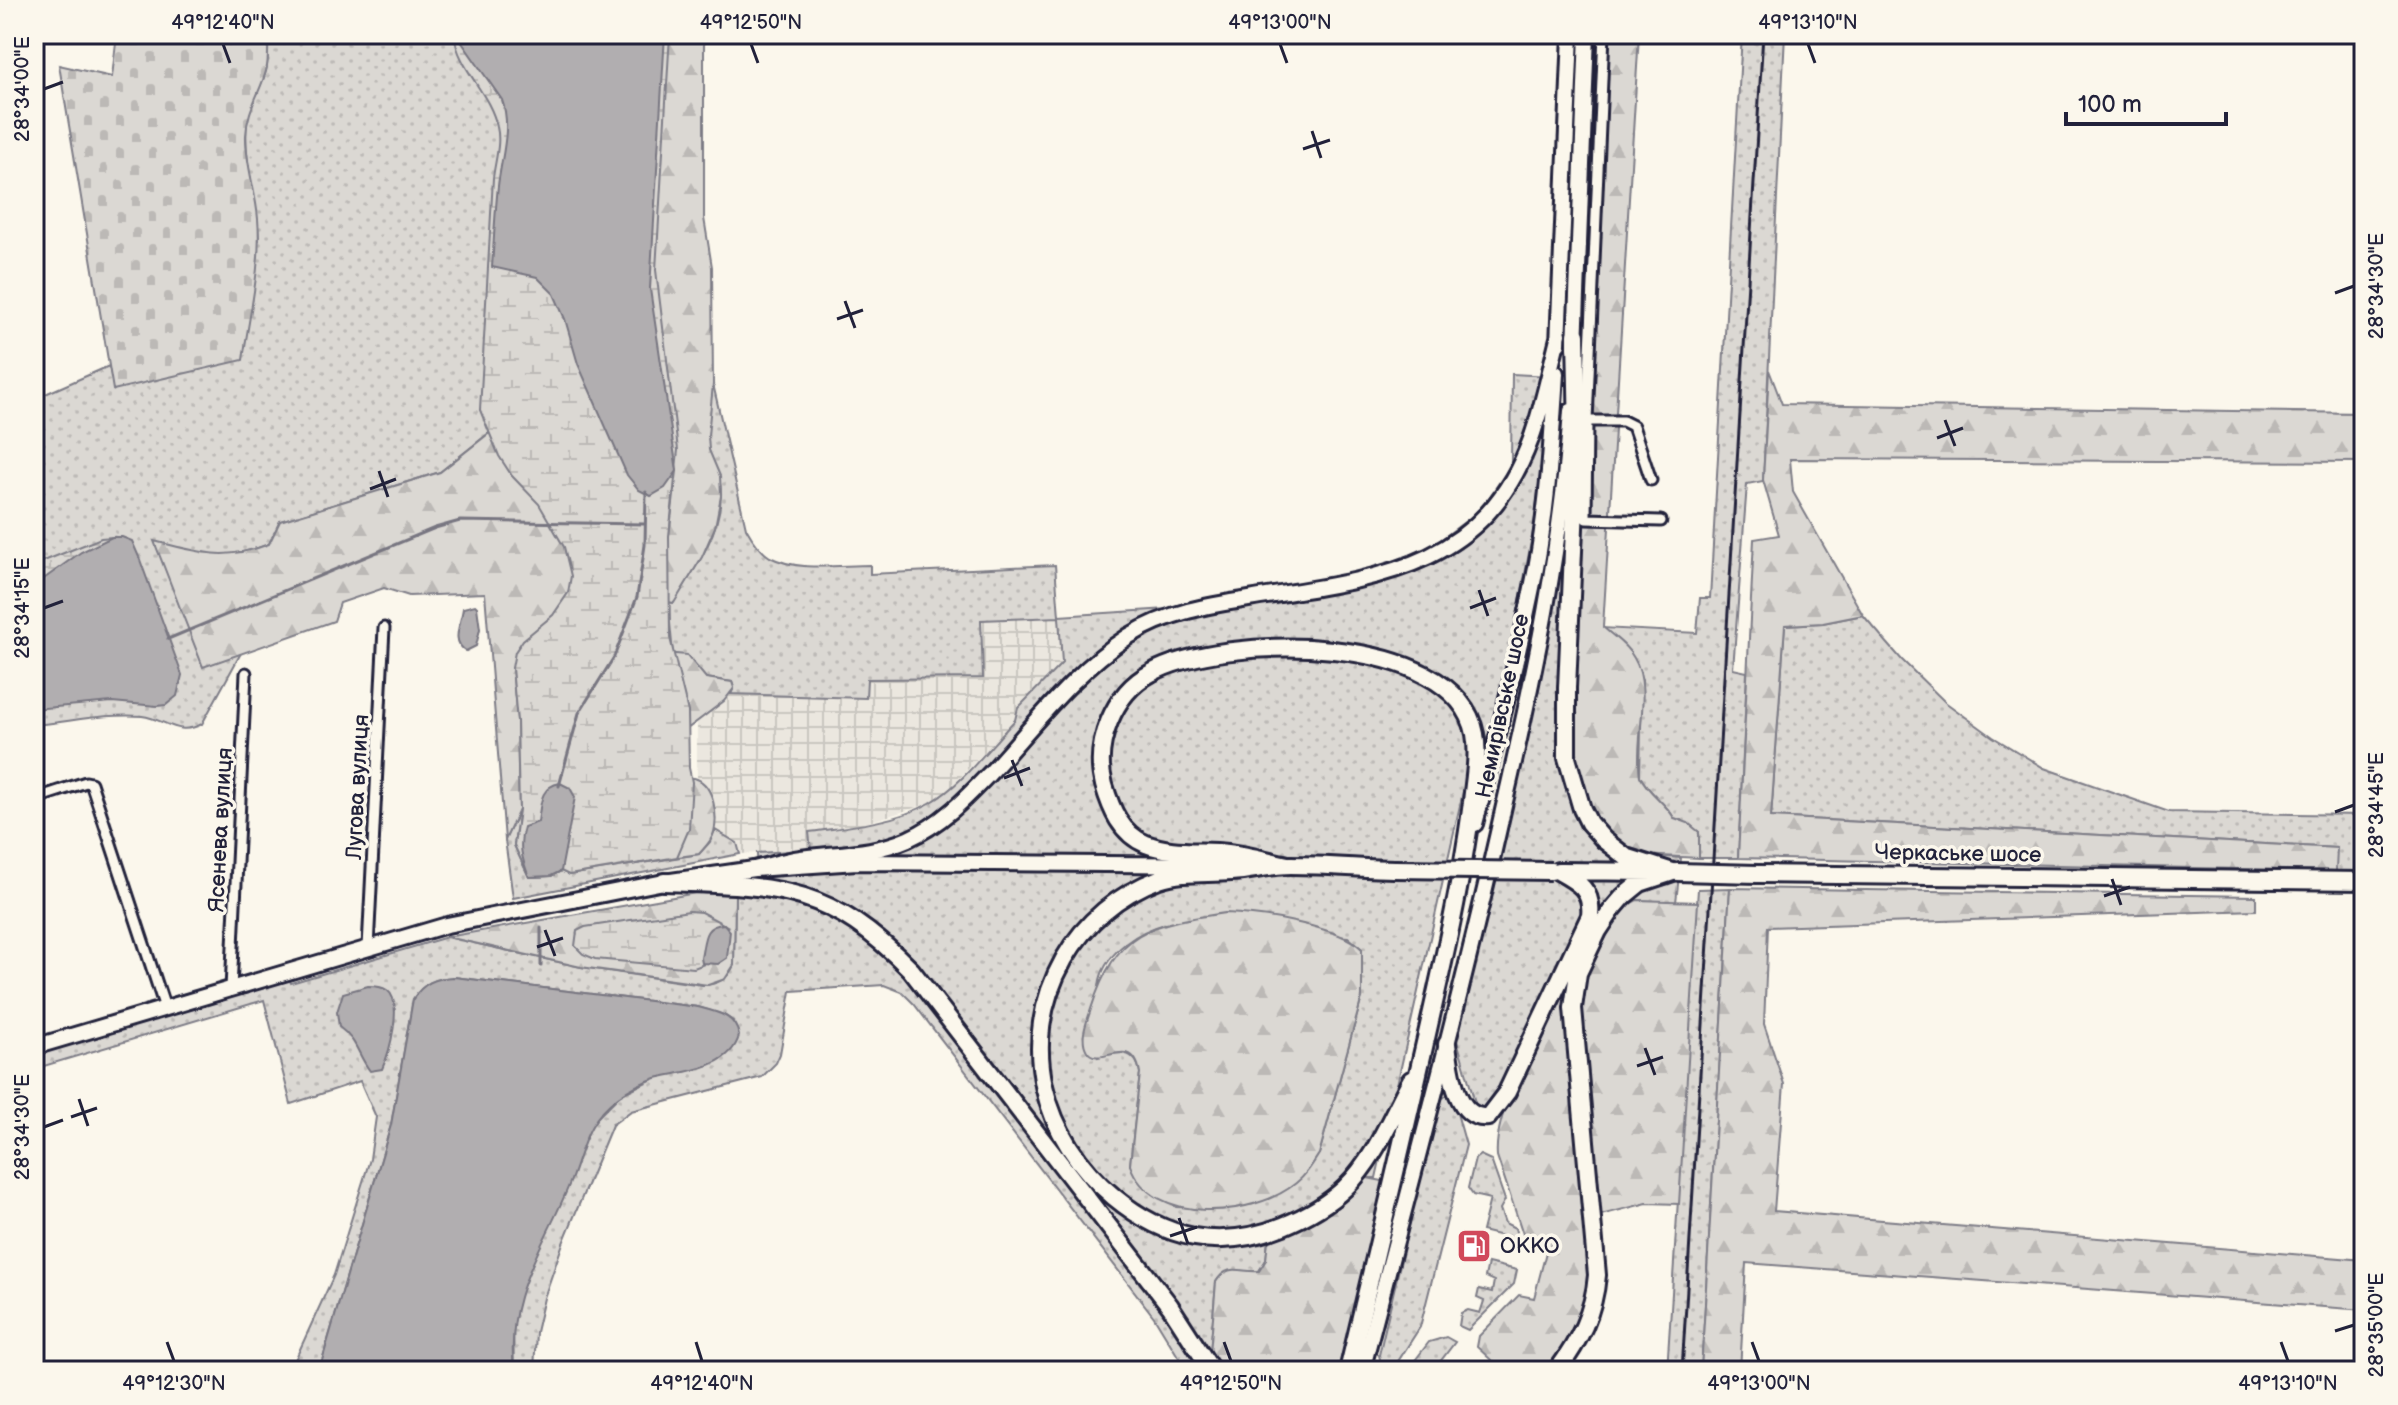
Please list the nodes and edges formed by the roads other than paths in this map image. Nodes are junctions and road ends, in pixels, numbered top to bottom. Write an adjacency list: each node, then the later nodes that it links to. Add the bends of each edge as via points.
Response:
1 (1571, 34): 4 (main road, Немирівське шосе)
2 (1587, 34): 5 (main road, Немирівське шосе)
3 (1604, 34): 6 (street)
4 (1559, 334): 13 (main road, Немирівське шосе, via 1536,565); 14 (main road, via 1530,442 1508,486 1449,545 1395,572 1203,606 1148,625 1106,652 961,804 923,832 890,847)
5 (1576, 335): 16 (highway, via 1578,437 1567,758 1582,809 1604,840 1626,857); 22 (main road, Немирівське шосе, via 1567,462 1539,646)
6 (1587, 421): 7 (street, via 1633,426); 8 (street, via 1586,519)
7 (1651, 480)
8 (1661, 521)
9 (384, 628): 19 (street, Лугова вулиця)
10 (246, 673): 20 (street, Ясенева вулиця)
11 (34, 799): 21 (street, via 91,783)
12 (1288, 865): 13 (highway, via 1230,853 1163,849 1144,843 1117,819 1102,777 1103,740 1115,709 1147,674 1198,655 1302,649 1382,657 1422,672 1461,703 1475,731); 14 (main road, via 879,862); 15 (highway, Черкаське шосе, bridge); 24 (highway, via 1163,878 1106,909 1075,942 1046,1001 1040,1046 1050,1112 1075,1158 1110,1194 1159,1227 1213,1240 1256,1235 1321,1207 1344,1189 1376,1146)
13 (1464, 867): 24 (highway)
14 (754, 869): 18 (main road)
15 (1554, 871): 16 (highway, Черкаське шосе); 22 (highway, via 1587,891 1590,916 1493,1114 1473,1115 1464,1107)
16 (1675, 872): 17 (highway, Черкаське шосе, bridge); 28 (highway, via 1640,883 1624,896 1598,931 1578,973 1573,1008 1597,1275 1591,1313)
17 (2364, 881)
18 (664, 882): 19 (main road, via 465,920); 25 (highway, via 758,885 802,895 852,918 888,947 1170,1306)
19 (368, 948): 20 (main road)
20 (231, 989): 21 (main road)
21 (165, 1008): 23 (main road)
22 (1447, 1044): 27 (main road, Немирівське шосе)
23 (34, 1047)
24 (1423, 1057): 26 (highway)
25 (1212, 1371)
26 (1348, 1371)
27 (1362, 1371)
28 (1557, 1371)

